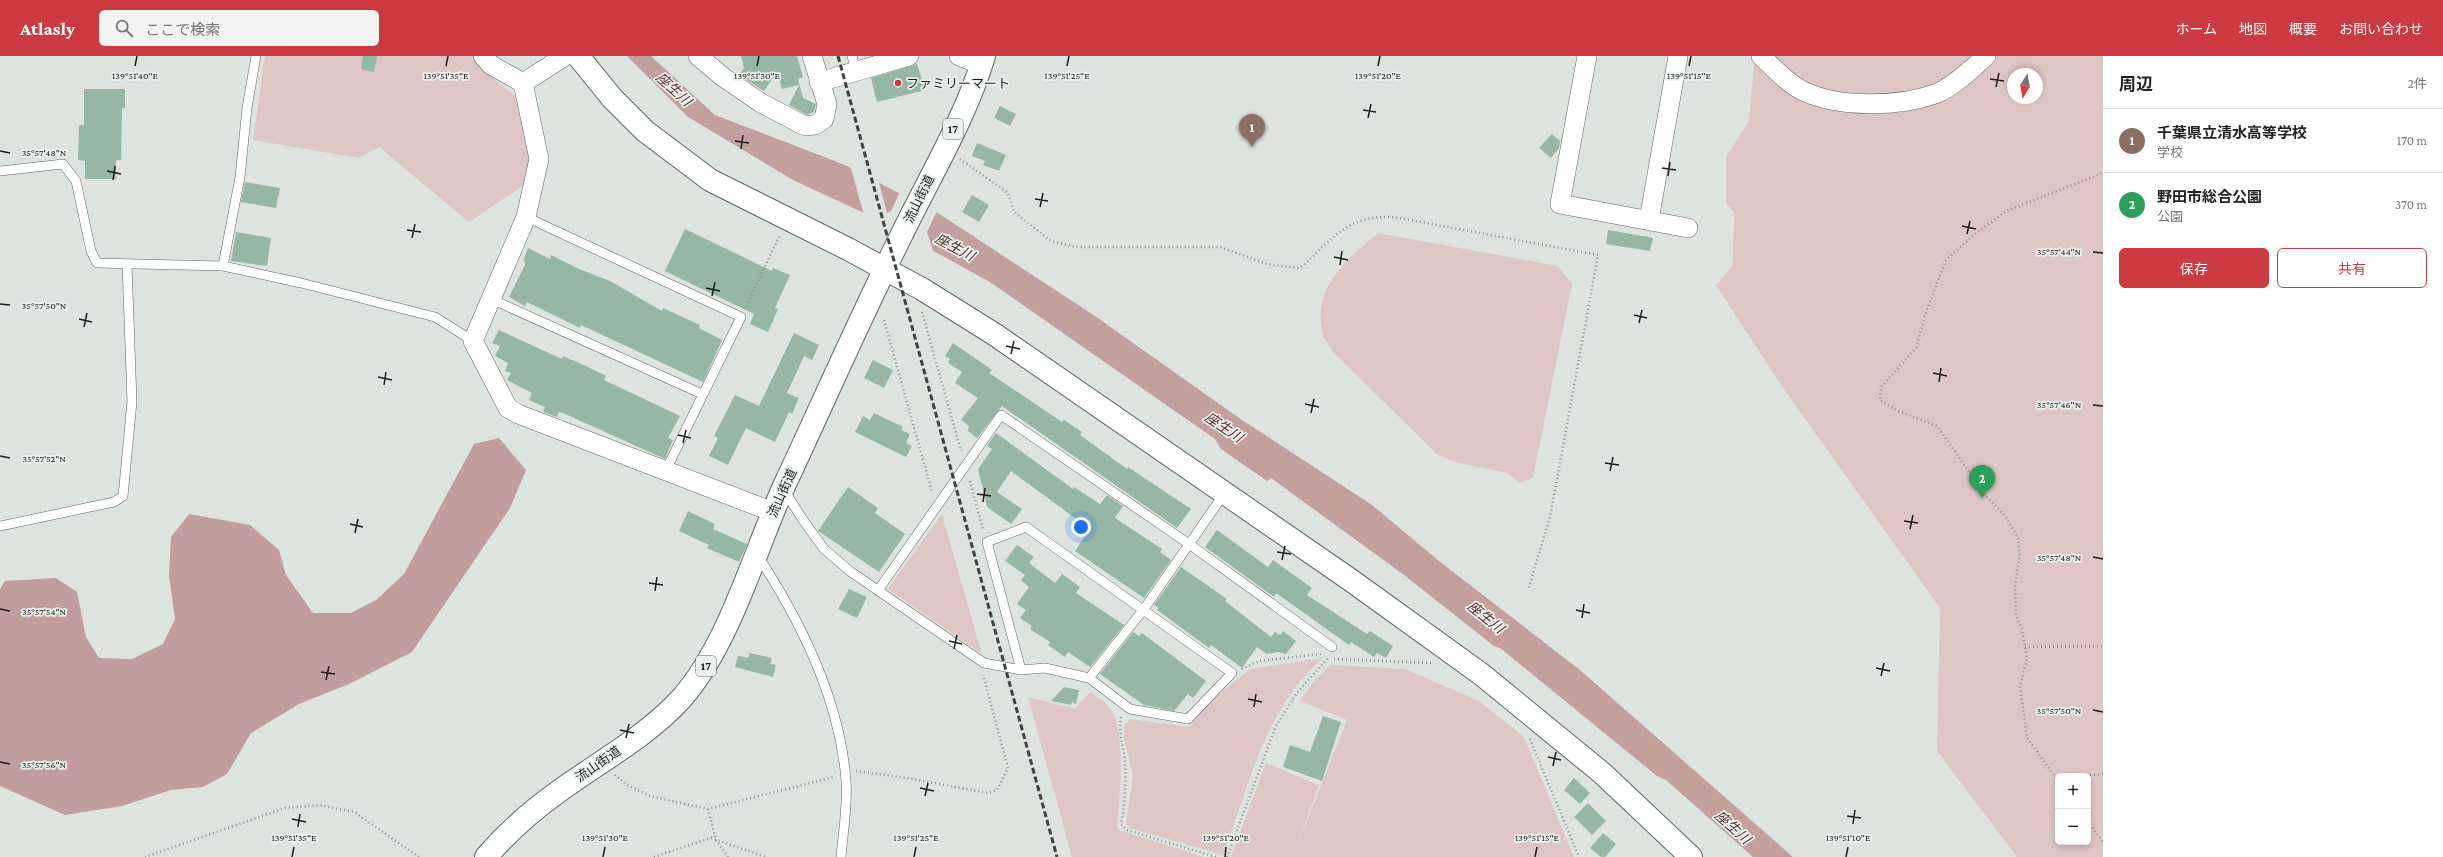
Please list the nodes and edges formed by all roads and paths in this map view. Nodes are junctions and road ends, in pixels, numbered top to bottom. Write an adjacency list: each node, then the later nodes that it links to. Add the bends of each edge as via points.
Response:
1 (256, 56): 26 (lane, via 247,108 240,177)
2 (483, 56): 16 (street, via 491,65)
3 (565, 56): 16 (street)
4 (578, 56): 24 (street, via 612,98 645,131 710,180)
5 (698, 56): 15 (street, via 761,103 805,126 815,125 824,119 827,104)
6 (812, 56): 15 (street)
7 (909, 56): 14 (street)
8 (959, 56): 13 (street)
9 (1587, 56): 21 (street, via 1560,204)
10 (1678, 56): 21 (street)
11 (1761, 56): 12 (street, via 1804,91 1864,104 1902,102 1936,94)
12 (1986, 56)
13 (983, 60): 24 (street, 流山街道 / 17, via 969,97)
14 (854, 63): 15 (street)
15 (819, 82)
16 (523, 83): 20 (street, via 539,159)
17 (958, 158): 44 (path, via 1008,193 1014,212 1051,241 1075,246 1220,248 1267,264 1298,268 1348,225 1376,216 1394,217 1598,255 1550,517)
18 (0, 171): 25 (lane, via 63,164 76,181 91,251 97,264)
19 (2103, 173): 48 (path, via 2006,211 1946,260 1926,312 1916,348 1881,387 1880,400 1896,410 1937,426 1986,496 2005,516 2018,538 2020,555 2015,585 2016,616 2022,629)
20 (526, 217): 27 (street); 29 (lane)
21 (1649, 220): 22 (street)
22 (1688, 228)
23 (780, 235): 29 (path)
24 (889, 260): 35 (street, 流山街道 / 17); 36 (street)
25 (127, 264): 26 (lane); 39 (lane, via 132,402 123,496 114,502)
26 (223, 266): 31 (lane, via 301,282 435,317)
27 (491, 299): 31 (street); 32 (lane)
28 (922, 310): 33 (path)
29 (741, 317): 32 (lane)
30 (884, 320): 37 (path)
31 (473, 342): 34 (street, via 508,408)
32 (702, 394): 34 (lane)
33 (965, 465): 37 (lane); 40 (path); 41 (lane, via 1001,415)
34 (665, 472): 38 (street)
35 (783, 488): 38 (street, 流山街道 / 17); 43 (lane, via 824,549 851,572)
36 (1224, 494): 41 (lane); 73 (street, via 1352,581 1480,674 1602,773)
37 (936, 508): 43 (lane)
38 (773, 512): 42 (street, 流山街道 / 17)
39 (0, 526)
40 (987, 542): 45 (lane, via 1026,527); 50 (lane)
41 (1189, 544): 45 (lane); 47 (lane)
42 (756, 553): 54 (street, 流山街道 / 17, via 724,632 707,664 681,698 654,724); 55 (lane, via 781,591 808,644 839,732)
43 (879, 589): 49 (lane)
44 (1528, 590)
45 (1144, 609): 51 (lane); 52 (lane, via 1232,673 1188,719 1130,709)
46 (2103, 646): 48 (path)
47 (1332, 647): 71 (path, via 1326,662 1296,694 1276,726)
48 (2025, 647): 58 (path, via 2027,658 2020,688 2027,738)
49 (984, 663): 50 (lane); 55 (path, via 982,673 1008,768 997,790 988,793 858,771)
50 (1021, 670): 51 (lane, via 1045,668)
51 (1089, 678): 52 (lane)
52 (1124, 705): 70 (path, via 1120,724 1125,762 1121,824 1127,830)
53 (1529, 737): 72 (path)
54 (601, 763): 59 (path, via 627,785 650,796); 65 (street, 流山街道 / 17, via 556,794 507,833)
55 (845, 774): 59 (path); 69 (lane)
56 (2103, 774): 57 (path)
57 (2091, 775)
58 (2055, 776)
59 (708, 809): 61 (path)
60 (2091, 825): 62 (path)
61 (716, 840): 66 (path, via 711,838); 67 (path); 68 (path)
62 (2103, 842)
63 (145, 857): 64 (path, via 285,808 319,805 354,812)
64 (419, 857)
65 (486, 857)
66 (654, 857)
67 (728, 857)
68 (766, 857)
69 (841, 857)
70 (1216, 857)
71 (1227, 857)
72 (1579, 857)
73 (1691, 857)

